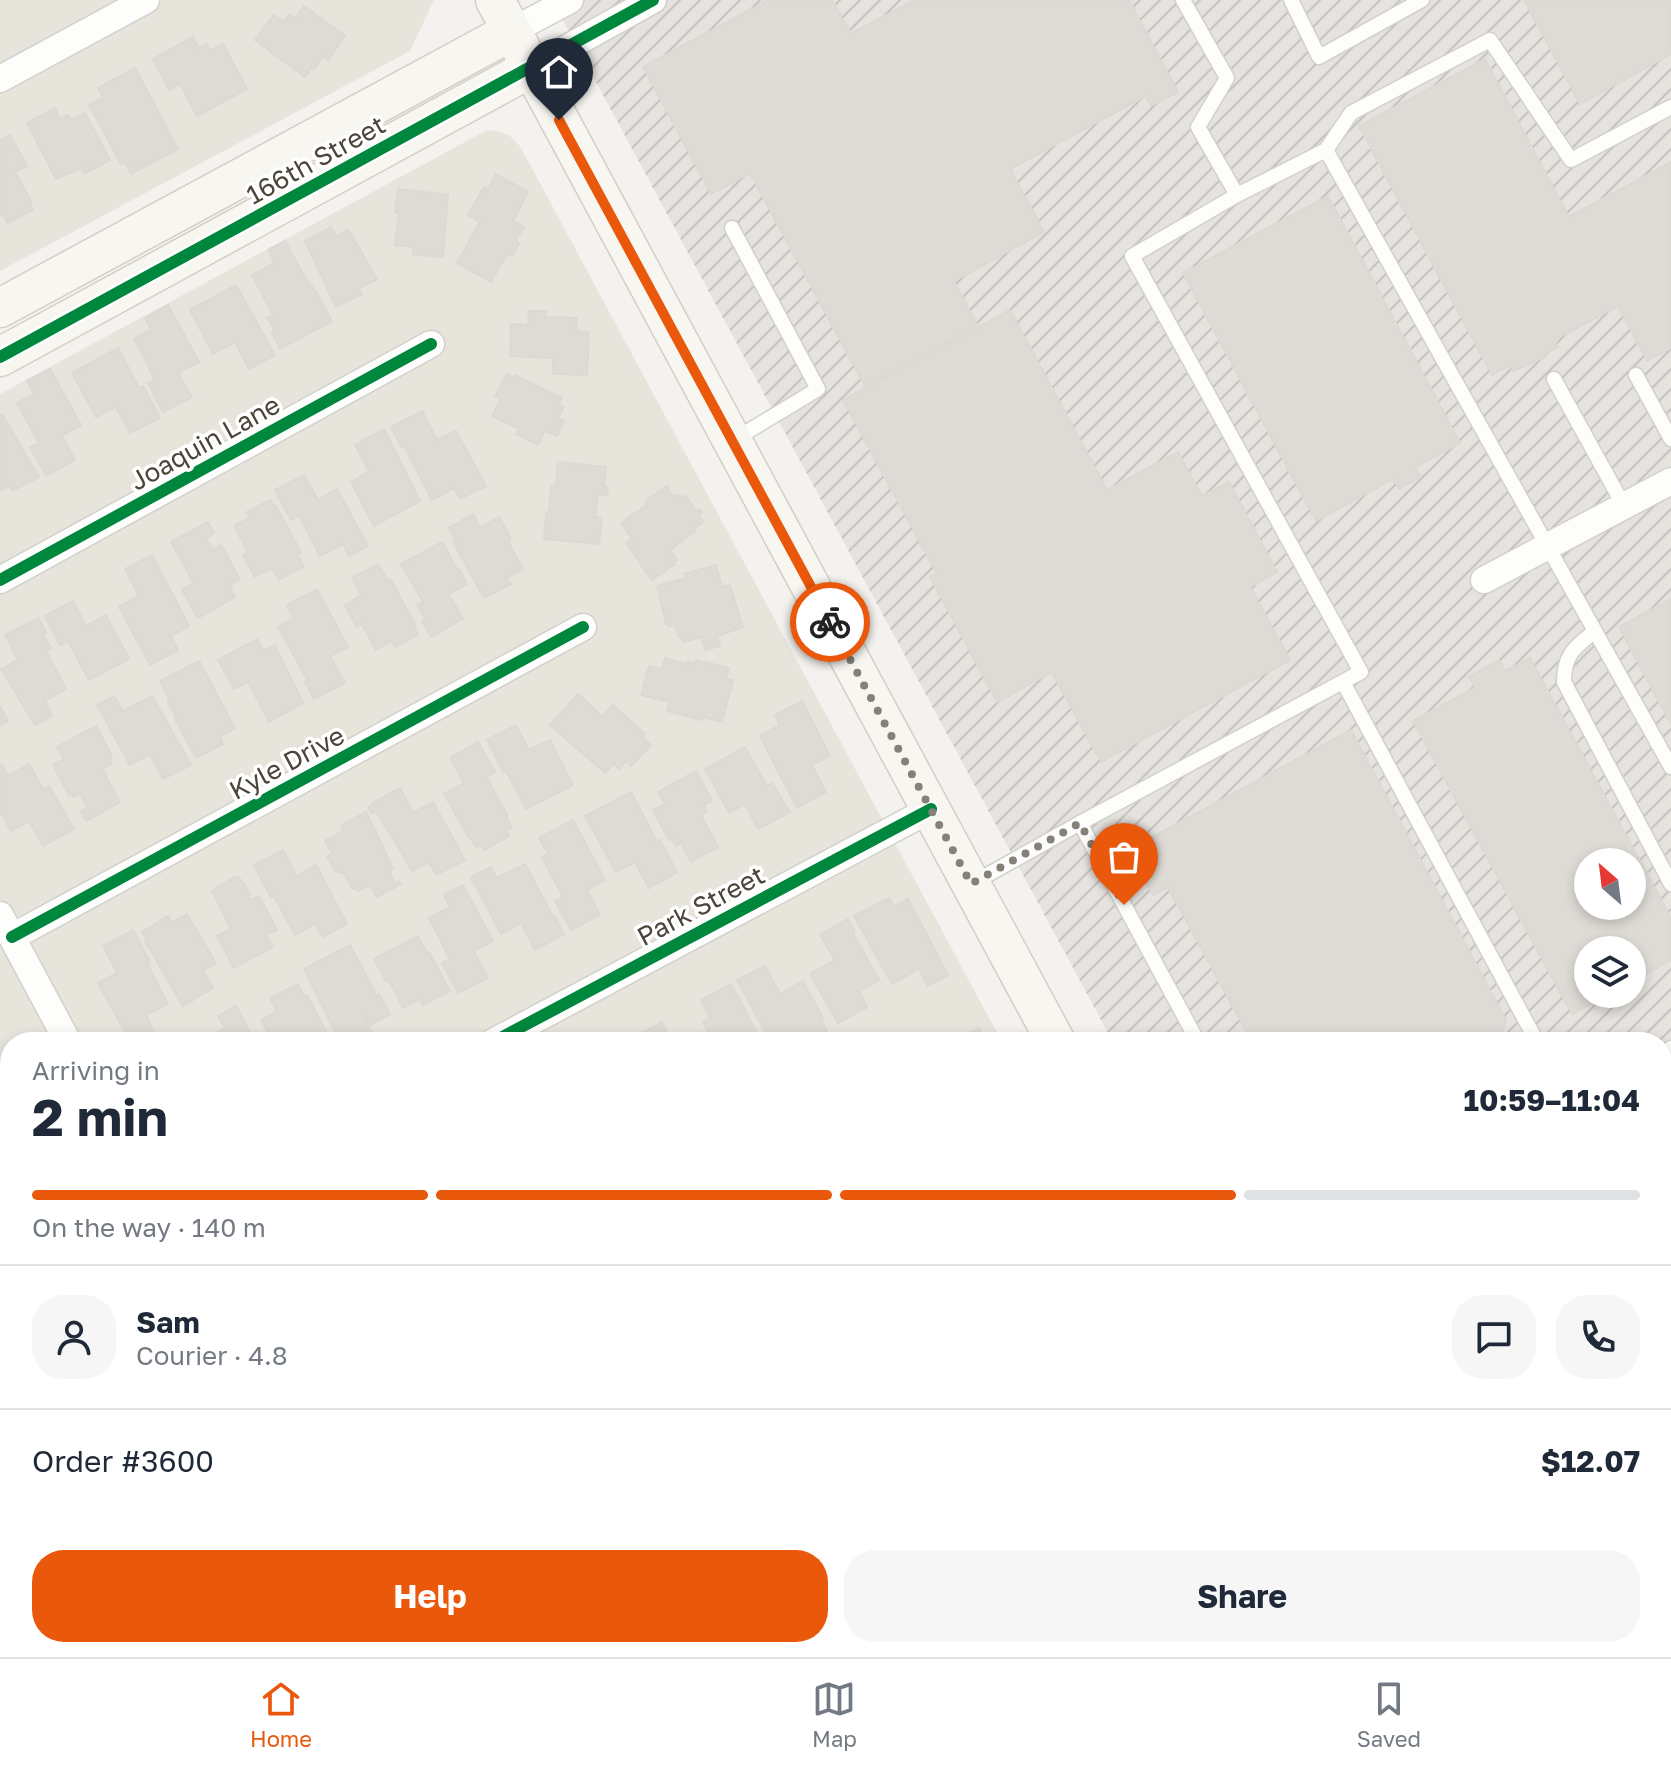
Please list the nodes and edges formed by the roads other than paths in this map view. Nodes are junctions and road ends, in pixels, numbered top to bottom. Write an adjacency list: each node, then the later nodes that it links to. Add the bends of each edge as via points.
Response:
1 (146, 0): 9 (street)
2 (570, 0): 7 (street, 166th Street)
3 (653, 0): 8 (street, 166th Street)
4 (1183, 0): 12 (lane, via 1227,78 1198,127)
5 (1291, 0): 6 (lane, via 1319,57)
6 (1422, 0)
7 (503, 16): 8 (street); 14 (street, 166th Street)
8 (531, 68): 16 (street, 166th Street); 20 (street)
9 (0, 79)
10 (1671, 107): 11 (lane, via 1571,160 1490,40 1351,113)
11 (1326, 150): 12 (lane); 23 (lane)
12 (1237, 195): 28 (lane, via 1132,256 1361,672)
13 (732, 228): 20 (lane, via 818,389)
14 (0, 308)
15 (431, 344): 24 (street, Joaquin Lane)
16 (0, 357)
17 (1636, 375): 19 (lane)
18 (1554, 379): 22 (lane)
19 (1671, 439)
20 (732, 441): 30 (street)
21 (1671, 481): 22 (street)
22 (1624, 506): 23 (street)
23 (1548, 547): 25 (street); 27 (lane)
24 (0, 580)
25 (1484, 580)
26 (583, 627): 34 (street, Kyle Drive)
27 (1595, 631): 29 (lane); 33 (lane, via 1564,665 1564,682)
28 (1343, 682): 31 (lane); 39 (lane)
29 (1671, 767)
30 (931, 809): 32 (street); 36 (street, Park Street)
31 (1080, 823): 32 (lane); 38 (lane)
32 (971, 884): 37 (street)
33 (1671, 884)
34 (6, 926): 35 (street)
35 (63, 1032)
36 (512, 1032)
37 (1051, 1032)
38 (1193, 1032)
39 (1532, 1032)

